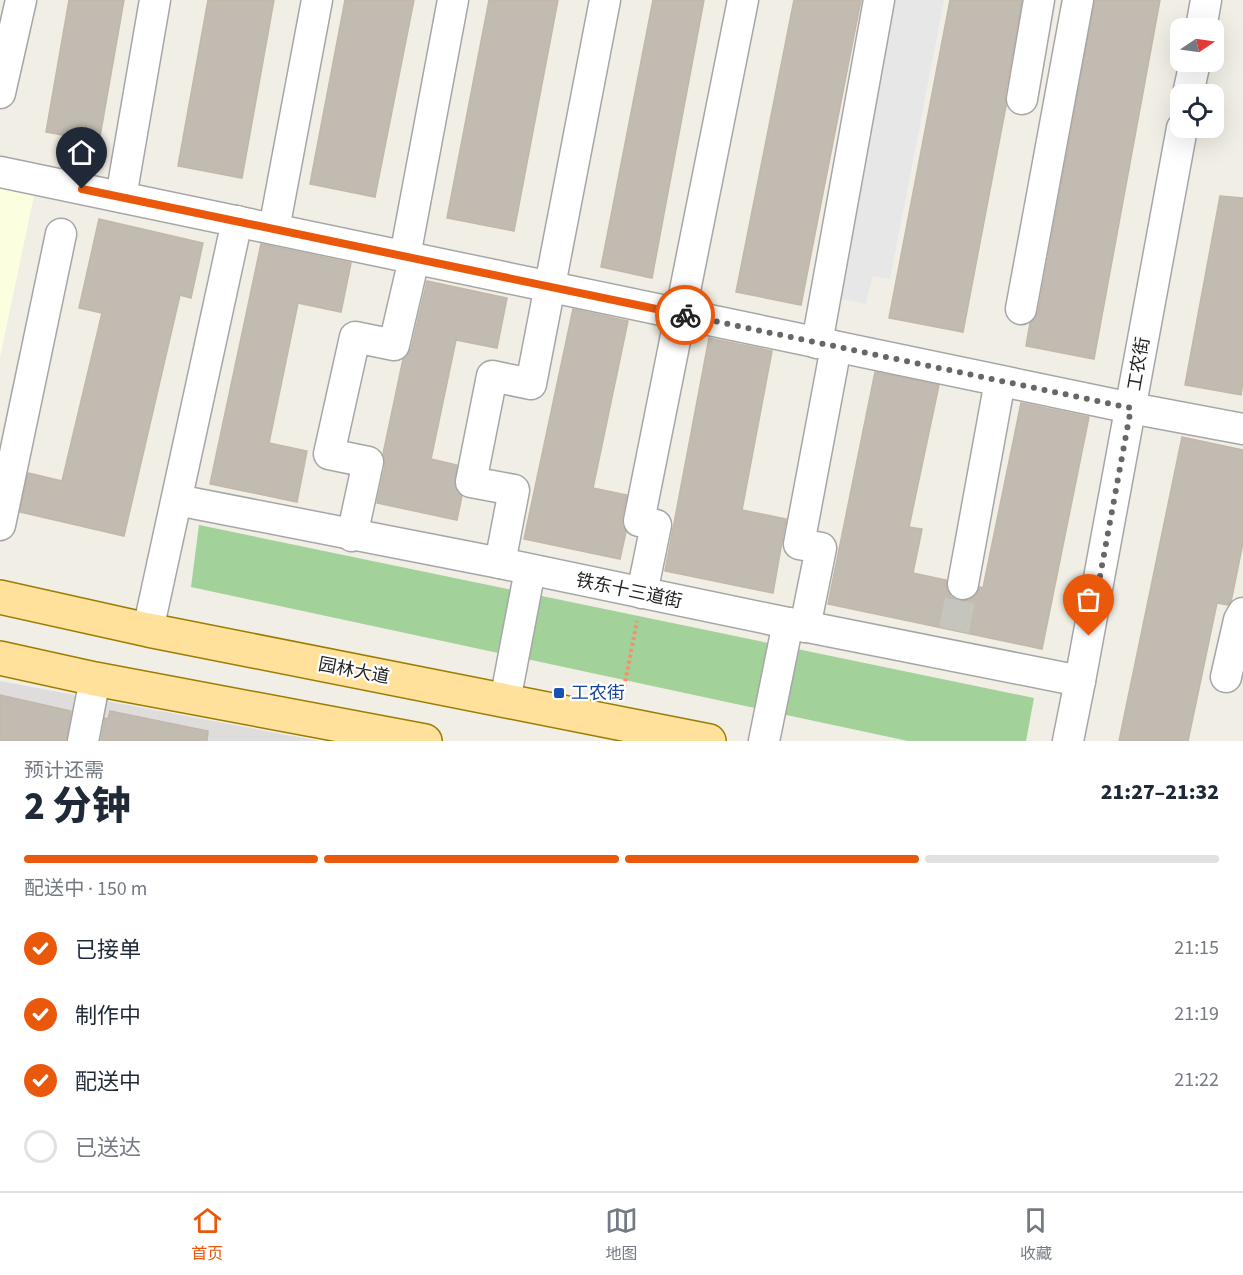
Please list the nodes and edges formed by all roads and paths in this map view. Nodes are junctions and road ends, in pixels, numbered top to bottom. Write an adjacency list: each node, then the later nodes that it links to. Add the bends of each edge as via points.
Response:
1 (21, 0): 12 (street)
2 (155, 0): 16 (street)
3 (317, 0): 18 (street)
4 (453, 0): 20 (street)
5 (605, 0): 21 (street)
6 (743, 0): 23 (street)
7 (879, 0): 24 (street)
8 (1040, 0): 13 (street)
9 (1078, 0): 22 (street)
10 (1206, 0): 11 (street)
11 (1203, 18)
12 (0, 93)
13 (1022, 99)
14 (1180, 138): 26 (street, 工农街)
15 (0, 172): 16 (street)
16 (121, 197): 17 (street)
17 (237, 221): 18 (street); 28 (street)
18 (274, 229): 20 (street)
19 (61, 234): 29 (street)
20 (409, 258): 21 (street); 30 (street, via 394,345 355,337 329,454 368,462)
21 (550, 287): 23 (street); 31 (street, via 531,384 492,376 471,482 514,490)
22 (1021, 309)
23 (681, 314): 24 (street); 34 (street, via 639,521 656,525)
24 (827, 345): 25 (street); 37 (street, via 799,544 820,548)
25 (1000, 381): 26 (street); 33 (street)
26 (1131, 408): 27 (street); 42 (street, 工农街)
27 (1243, 429)
28 (177, 501): 30 (street, 铁东十三道街); 38 (street)
29 (0, 525)
30 (352, 536): 31 (street, 铁东十三道街)
31 (500, 563): 32 (street, 铁东十三道街)
32 (530, 570): 34 (street, 铁东十三道街); 43 (street)
33 (963, 584)
34 (642, 594): 37 (street, 铁东十三道街); 44 (path)
35 (0, 597): 38 (main road, 园林大道)
36 (1243, 613): 40 (street)
37 (796, 625): 42 (street, 铁东十三道街, via 952,643); 48 (street)
38 (148, 630): 43 (main road, 园林大道)
39 (0, 658): 41 (main road)
40 (1226, 677)
41 (95, 679): 45 (street); 46 (main road)
42 (1080, 681): 49 (street, 工农街)
43 (505, 701): 44 (main road, 园林大道)
44 (617, 723): 47 (main road, 园林大道)
45 (83, 741)
46 (425, 741)
47 (709, 741)
48 (764, 741)
49 (1068, 741)

